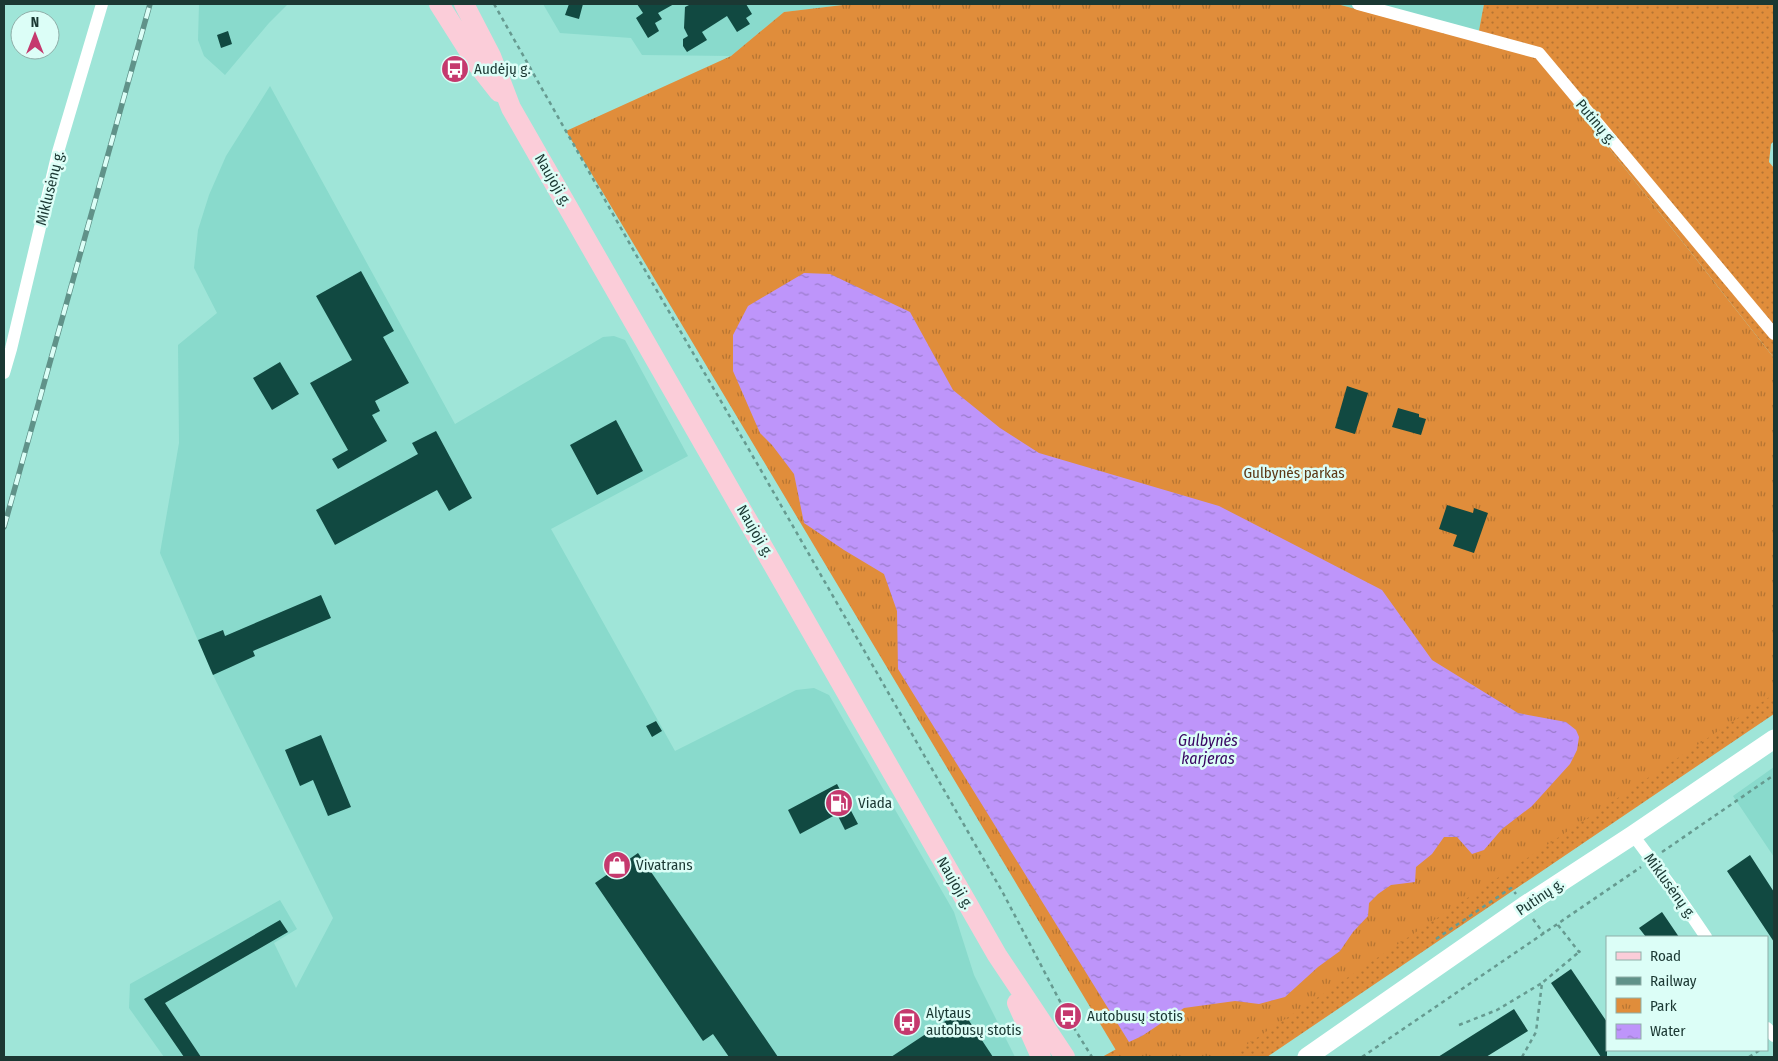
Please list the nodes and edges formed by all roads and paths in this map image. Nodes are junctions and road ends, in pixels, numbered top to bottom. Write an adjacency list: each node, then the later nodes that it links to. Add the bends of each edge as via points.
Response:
1 (102, 4): 8 (street, Miklusėnų g., via 58,152)
2 (439, 4): 6 (main road, Naujoji g., via 477,64)
3 (464, 4): 6 (main road, Naujoji g., via 491,56)
4 (494, 4): 22 (path, via 1003,893)
5 (1358, 4): 7 (street, Putinų g., via 1539,53)
6 (511, 108): 17 (main road, Naujoji g.)
7 (1774, 334)
8 (4, 373)
9 (1774, 739): 11 (main road, Putinų g.)
10 (1774, 775): 12 (path)
11 (1633, 835): 12 (street, Miklusėnų g.); 23 (main road, Putinų g., via 1524,906)
12 (1651, 860): 13 (path); 14 (street, Miklusėnų g.)
13 (1558, 925): 16 (path); 24 (path)
14 (1705, 936)
15 (1582, 950): 16 (path)
16 (1579, 952): 18 (path)
17 (997, 955): 20 (main road, Naujoji g.); 21 (main road, Naujoji g.)
18 (1542, 983): 19 (path, via 1496,1010); 25 (path, via 1536,1032)
19 (1459, 1025)
20 (1041, 1057)
21 (1065, 1057)
22 (1092, 1057)
23 (1307, 1057)
24 (1362, 1057)
25 (1522, 1057)

